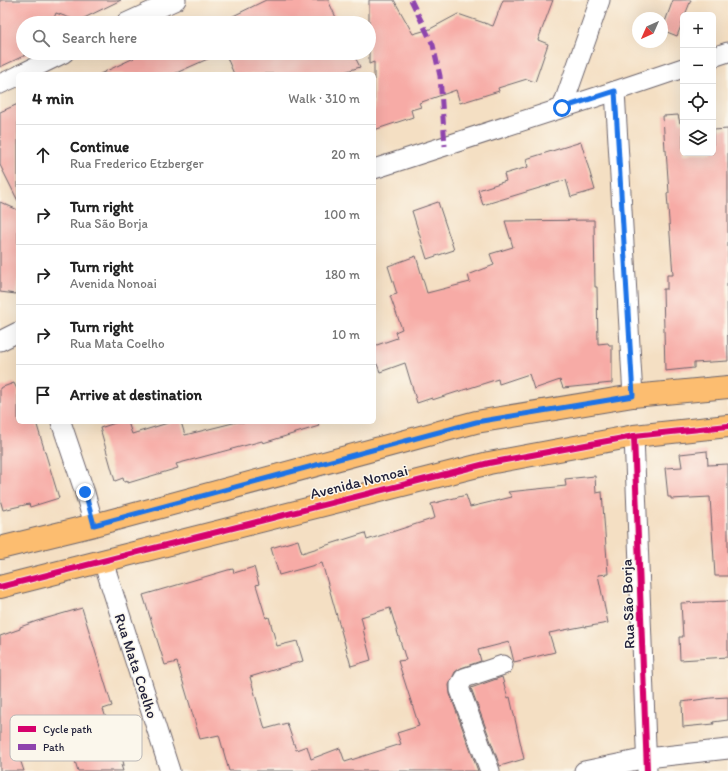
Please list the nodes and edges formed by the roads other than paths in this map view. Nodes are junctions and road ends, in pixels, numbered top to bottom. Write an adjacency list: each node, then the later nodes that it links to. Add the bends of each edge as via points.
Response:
1 (600, 0): 12 (street)
2 (169, 1): 3 (street)
3 (140, 16)
4 (728, 52): 5 (street)
5 (716, 56)
6 (50, 60): 8 (street)
7 (680, 69): 11 (street)
8 (25, 72)
9 (16, 77): 10 (street)
10 (0, 84)
11 (615, 91): 12 (street); 17 (street)
12 (562, 108): 13 (street)
13 (376, 168)
14 (16, 333): 15 (street)
15 (0, 341)
16 (728, 387): 17 (main road, Avenida Nonoai)
17 (633, 396): 21 (main road, Avenida Nonoai, via 476,422)
18 (62, 424): 21 (street)
19 (728, 426): 20 (main road, Avenida Nonoai)
20 (634, 436): 23 (main road, Avenida Nonoai, via 489,462); 27 (street, Rua São Borja)
21 (94, 525): 22 (main road, Avenida Nonoai)
22 (0, 548)
23 (103, 561): 24 (main road, Avenida Nonoai); 28 (street, Rua Mata Coelho)
24 (0, 587)
25 (503, 665): 29 (street, via 464,678 460,685)
26 (728, 749): 27 (street)
27 (647, 764): 30 (street)
28 (170, 771)
29 (490, 771)
30 (584, 771)

